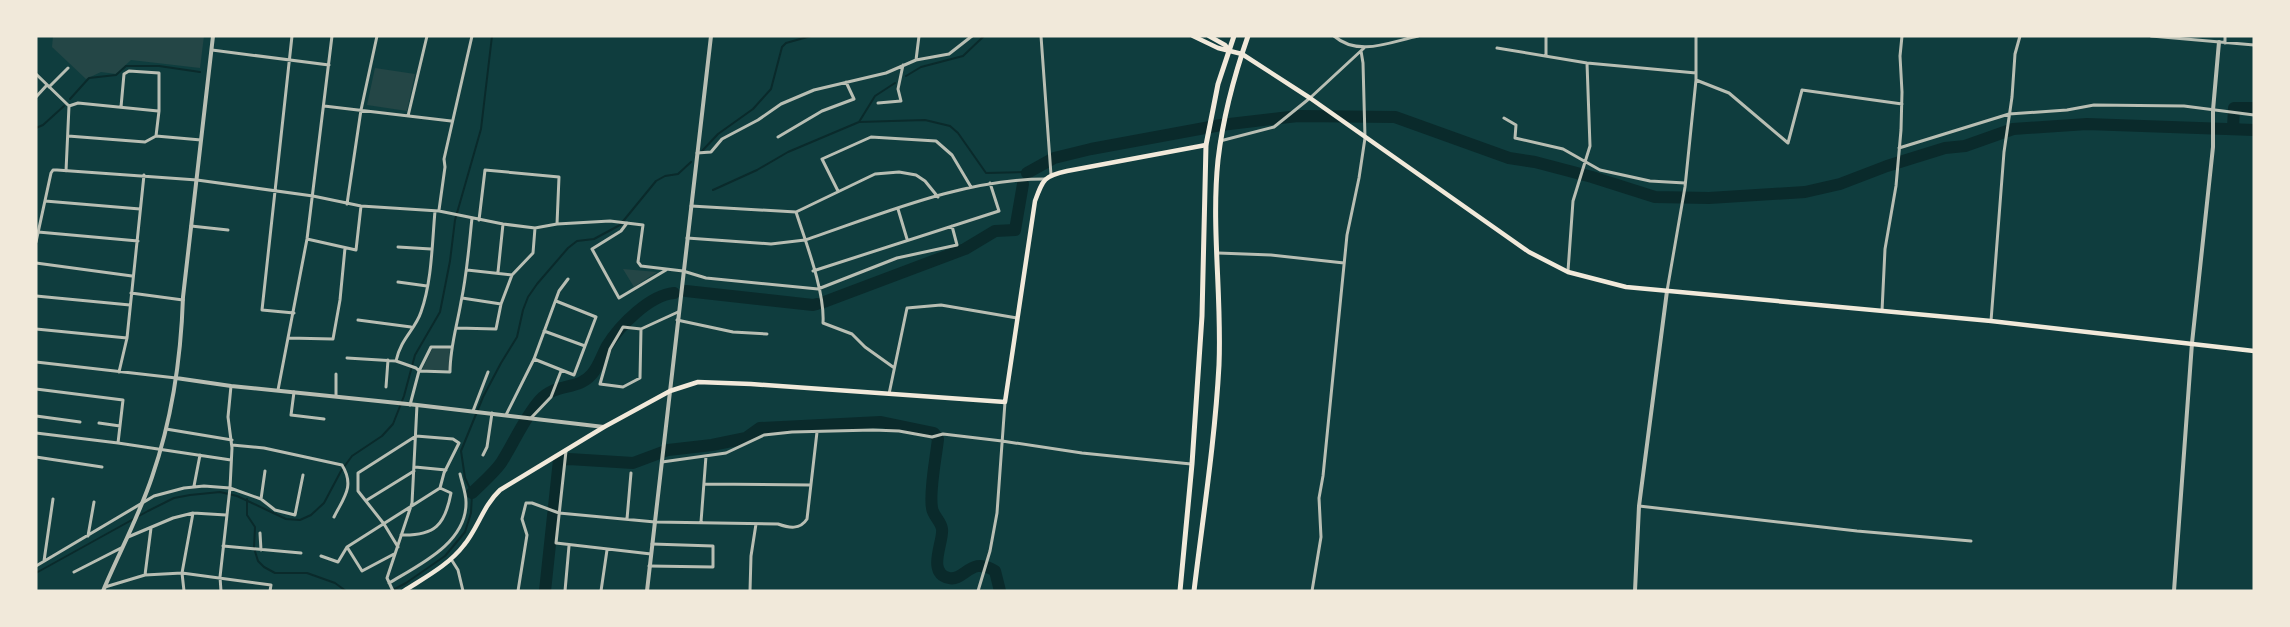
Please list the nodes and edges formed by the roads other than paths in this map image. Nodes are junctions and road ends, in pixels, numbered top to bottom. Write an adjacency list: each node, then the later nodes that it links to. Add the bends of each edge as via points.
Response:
1 (213, 36): 27 (street)
2 (292, 36): 32 (street)
3 (332, 36): 35 (street)
4 (377, 36): 50 (street)
5 (427, 36): 55 (street)
6 (472, 36): 57 (street)
7 (711, 36): 66 (street)
8 (919, 36): 33 (street)
9 (972, 36): 33 (street, via 949,54)
10 (1041, 36): 70 (street)
11 (1193, 36): 28 (main road)
12 (1209, 36): 28 (main road)
13 (1234, 36): 28 (main road)
14 (1248, 36): 30 (main road)
15 (1334, 36): 29 (street)
16 (1418, 36): 29 (street)
17 (1546, 36): 31 (street)
18 (1696, 36): 38 (street)
19 (1902, 36): 46 (street)
20 (2020, 36): 53 (street)
21 (2151, 36): 23 (street)
22 (2225, 36): 24 (street)
23 (2181, 38): 24 (street)
24 (2222, 43): 25 (street); 52 (street)
25 (2254, 45)
26 (1497, 48): 31 (street)
27 (212, 50): 32 (street); 62 (street)
28 (1229, 50): 30 (main road); 64 (main road)
29 (1362, 50): 44 (street); 61 (street)
30 (1242, 54): 44 (main road); 63 (main road)
31 (1546, 56): 34 (street)
32 (290, 60): 35 (street); 76 (street)
33 (916, 60): 36 (street)
34 (1587, 63): 38 (street); 67 (street, via 1590,146)
35 (329, 65): 48 (street)
36 (903, 66): 41 (street); 45 (street, via 898,89 901,101)
37 (68, 68): 42 (street)
38 (1696, 73): 40 (street)
39 (36, 74): 42 (street)
40 (1696, 80): 46 (street, via 1729,93 1788,143 1802,90); 74 (street)
41 (846, 82): 60 (street, via 854,99 822,111); 66 (street, via 781,104 722,139 711,152)
42 (48, 86): 43 (street); 47 (street)
43 (36, 96)
44 (1310, 98): 61 (main road); 63 (street, via 1274,127)
45 (878, 103)
46 (1902, 104): 65 (street)
47 (69, 106): 49 (street, via 78,103); 58 (street)
48 (324, 106): 50 (street); 78 (street)
49 (120, 107): 51 (street); 51 (street, via 124,74 159,73)
50 (360, 110): 55 (street); 81 (street)
51 (159, 111): 59 (street)
52 (2213, 112): 53 (street, via 2184,106 2094,105); 54 (street); 145 (street)
53 (2009, 114): 65 (street); 136 (street)
54 (2254, 115)
55 (408, 116): 57 (street)
56 (1504, 118): 67 (street, via 1516,125 1515,138 1563,149)
57 (452, 121): 86 (street)
58 (68, 136): 59 (street, via 145,142); 68 (street)
59 (156, 136): 62 (street)
60 (778, 137)
61 (1365, 138): 109 (street); 115 (main road, via 1528,252)
62 (201, 140): 72 (street)
63 (1220, 141): 107 (main road)
64 (1206, 145): 70 (main road); 198 (main road, via 1202,316)
65 (1899, 148): 130 (street, via 1885,249)
66 (697, 153): 83 (street)
67 (1585, 161): 74 (street, via 1617,174); 115 (street, via 1573,201)
68 (66, 171): 69 (street); 80 (street, via 52,170)
69 (144, 175): 72 (street); 84 (street)
70 (1051, 175): 71 (main road)
71 (1045, 178): 73 (street); 133 (main road, via 1035,201)
72 (196, 180): 76 (street); 93 (street)
73 (990, 183): 75 (street); 94 (street, via 999,211)
74 (1685, 183): 122 (street)
75 (971, 188): 77 (street, via 952,155 936,141 871,137 822,159); 79 (street)
76 (275, 190): 78 (street); 132 (street, via 262,310)
77 (838, 191): 79 (street, via 875,174 899,172 916,175); 87 (street)
78 (313, 196): 81 (street); 98 (street)
79 (938, 197): 85 (street)
80 (45, 201): 84 (street); 97 (street)
81 (347, 204): 82 (street)
82 (361, 206): 86 (street); 105 (street, via 356,250)
83 (691, 206): 87 (street); 99 (street)
84 (140, 209): 102 (street)
85 (897, 209): 100 (street); 101 (street)
86 (437, 211): 88 (street); 106 (street)
87 (796, 212): 100 (street)
88 (472, 218): 89 (street); 110 (street)
89 (479, 220): 91 (street); 92 (street, via 486,170 559,177)
90 (625, 223): 92 (street); 111 (street, via 643,225 638,262 641,266); 111 (street, via 621,231 592,249 618,298)
91 (503, 224): 95 (street); 114 (street)
92 (557, 224): 95 (street)
93 (191, 226): 96 (street); 126 (street)
94 (952, 226): 101 (street); 121 (street, via 957,245 897,258)
95 (535, 228): 116 (street, via 533,253)
96 (228, 230)
97 (38, 232): 102 (street); 103 (street)
98 (307, 238): 105 (street); 132 (street)
99 (687, 238): 100 (street, via 771,244); 112 (street)
100 (805, 240): 113 (street)
101 (907, 240): 113 (street)
102 (138, 241): 117 (street)
103 (36, 242)
104 (398, 247): 106 (street)
105 (345, 248): 144 (street, via 333,339)
106 (431, 249): 120 (street)
107 (1218, 253): 109 (street); 268 (main road, via 1219,365)
108 (36, 263): 117 (street)
109 (1344, 263): 269 (street, via 1319,498 1321,537)
110 (467, 270): 114 (street); 125 (street)
111 (667, 270): 112 (street)
112 (682, 271): 121 (street, via 706,278); 131 (street)
113 (813, 271): 121 (street)
114 (498, 272): 116 (street)
115 (1568, 272): 122 (main road, via 1626,287)
116 (512, 275): 128 (street)
117 (132, 276): 123 (street)
118 (568, 279): 127 (street)
119 (398, 282): 120 (street)
120 (427, 286): 137 (street, via 421,314)
121 (818, 289): 154 (street, via 824,308 822,323 852,334)
122 (1667, 291): 130 (main road); 217 (street)
123 (131, 293): 126 (street); 129 (street)
124 (36, 296): 129 (street)
125 (462, 297): 128 (street); 138 (street)
126 (183, 300): 160 (street)
127 (556, 301): 141 (street); 146 (street, via 596,317)
128 (501, 304): 138 (street, via 496,329)
129 (130, 305): 143 (street)
130 (1882, 311): 136 (main road)
131 (678, 312): 135 (street); 140 (street)
132 (294, 313): 144 (street)
133 (1017, 318): 154 (street, via 941,305 907,308); 169 (main road)
134 (358, 320): 137 (street)
135 (677, 320): 142 (street, via 733,332); 165 (street)
136 (1991, 321): 145 (main road)
137 (411, 327): 152 (street)
138 (457, 328): 147 (street)
139 (36, 329): 143 (street)
140 (641, 329): 140 (street, via 623,327 610,349 600,384 623,387 640,378)
141 (544, 331): 146 (street); 150 (street)
142 (767, 334)
143 (127, 338): 157 (street)
144 (288, 338): 164 (street)
145 (2192, 343): 148 (main road); 271 (street)
146 (585, 346): 156 (street, via 574,375)
147 (451, 347): 155 (street, via 431,346); 155 (street, via 450,372)
148 (2254, 351)
149 (347, 358): 151 (street)
150 (534, 359): 156 (street); 174 (street)
151 (388, 360): 152 (street); 162 (street)
152 (396, 361): 155 (street)
153 (36, 362): 157 (street)
154 (893, 367): 167 (street)
155 (418, 369): 170 (street)
156 (561, 370): 176 (street, via 551,397)
157 (119, 372): 160 (street)
158 (488, 372): 172 (street)
159 (336, 374): 168 (street)
160 (176, 378): 161 (street); 182 (street)
161 (231, 386): 164 (street); 186 (street, via 228,417)
162 (386, 387)
163 (36, 389): 180 (street, via 123,400)
164 (278, 390): 166 (street)
165 (670, 391): 167 (main road, via 698,382 713,382); 181 (main road); 197 (street)
166 (294, 392): 168 (street); 177 (street, via 291,415)
167 (890, 394): 169 (main road)
168 (336, 396): 170 (street)
169 (1005, 402): 187 (street)
170 (410, 405): 171 (street)
171 (417, 405): 172 (street); 185 (street)
172 (473, 411): 173 (street)
173 (492, 413): 174 (street); 193 (street)
174 (506, 415): 176 (street)
175 (36, 416): 178 (street)
176 (531, 418): 181 (street)
177 (324, 419)
178 (80, 422)
179 (99, 423): 180 (street)
180 (120, 426): 188 (street)
181 (604, 427): 191 (main road)
182 (166, 429): 186 (street); 190 (street)
183 (817, 432): 187 (street, via 899,431 917,436 943,434); 194 (street, via 764,435 726,453); 207 (street)
184 (36, 433): 188 (street)
185 (416, 436): 200 (street); 201 (street, via 459,443); 213 (street, via 358,473 358,491)
186 (232, 440): 189 (street)
187 (1002, 441): 198 (street); 266 (street, via 997,513)
188 (118, 443): 190 (street)
189 (232, 446): 196 (street); 221 (street, via 264,448 342,465 349,476 349,486)
190 (160, 449): 192 (street); 215 (street)
191 (566, 450): 219 (street); 245 (main road, via 500,490)
192 (200, 455): 196 (street); 208 (street)
193 (483, 455)
194 (706, 456): 197 (street); 206 (street)
195 (36, 457): 199 (street)
196 (231, 460): 210 (street)
197 (662, 462): 223 (street)
198 (1192, 464): 267 (main road)
199 (102, 466)
200 (415, 469): 201 (street); 213 (street); 216 (street)
201 (446, 470): 209 (street)
202 (265, 471): 212 (street)
203 (460, 474): 253 (street, via 466,502 463,520 452,540)
204 (631, 474): 222 (street)
205 (303, 475): 212 (street, via 295,515 275,510)
206 (704, 484): 207 (street); 224 (street)
207 (811, 484): 226 (street, via 805,523 793,528)
208 (194, 487): 210 (street); 215 (street, via 154,496)
209 (440, 488): 216 (street); 229 (street, via 451,493 447,515 432,530 416,536)
210 (230, 489): 212 (street); 220 (street)
211 (53, 499): 246 (street)
212 (261, 499)
213 (367, 500): 225 (street)
214 (94, 502): 230 (street)
215 (142, 504): 230 (street); 231 (street)
216 (412, 505): 225 (street); 229 (street)
217 (1639, 506): 232 (street); 270 (street)
218 (193, 513): 220 (street); 227 (street); 250 (street)
219 (559, 513): 222 (street); 235 (street, via 556,543); 261 (street, via 532,503 523,508 527,535)
220 (226, 515): 234 (street)
221 (334, 517)
222 (627, 519): 223 (street)
223 (656, 522): 224 (street); 233 (street)
224 (701, 522): 226 (street)
225 (384, 524): 237 (street); 238 (street)
226 (756, 524): 265 (street)
227 (151, 528): 231 (street); 251 (street)
228 (260, 533): 239 (street)
229 (401, 535): 238 (street)
230 (88, 536): 246 (street)
231 (127, 538): 236 (street)
232 (1971, 541)
233 (652, 544): 243 (street); 248 (street, via 713,546 713,567)
234 (223, 546): 239 (street); 252 (street)
235 (569, 546): 240 (street); 262 (street)
236 (123, 547): 249 (street); 254 (street)
237 (347, 547): 242 (street, via 362,571); 244 (street, via 338,562)
238 (398, 547): 242 (street)
239 (261, 550): 241 (street)
240 (607, 550): 243 (street); 263 (street)
241 (301, 553)
242 (396, 553): 253 (street, via 387,578)
243 (651, 554): 248 (street)
244 (321, 556)
245 (451, 559): 255 (main road); 260 (street)
246 (44, 561): 247 (street)
247 (36, 566)
248 (649, 566): 264 (street)
249 (74, 572)
250 (182, 573): 251 (street); 252 (street); 256 (street)
251 (145, 575): 254 (street)
252 (220, 577): 257 (street); 258 (street, via 271,585)
253 (389, 583): 259 (street)
254 (104, 589)
255 (408, 590)
256 (184, 591)
257 (221, 591)
258 (270, 591)
259 (393, 591)
260 (464, 591)
261 (519, 591)
262 (565, 591)
263 (601, 591)
264 (647, 591)
265 (750, 591)
266 (978, 591)
267 (1180, 591)
268 (1194, 591)
269 (1312, 591)
270 (1635, 591)
271 (2174, 591)

